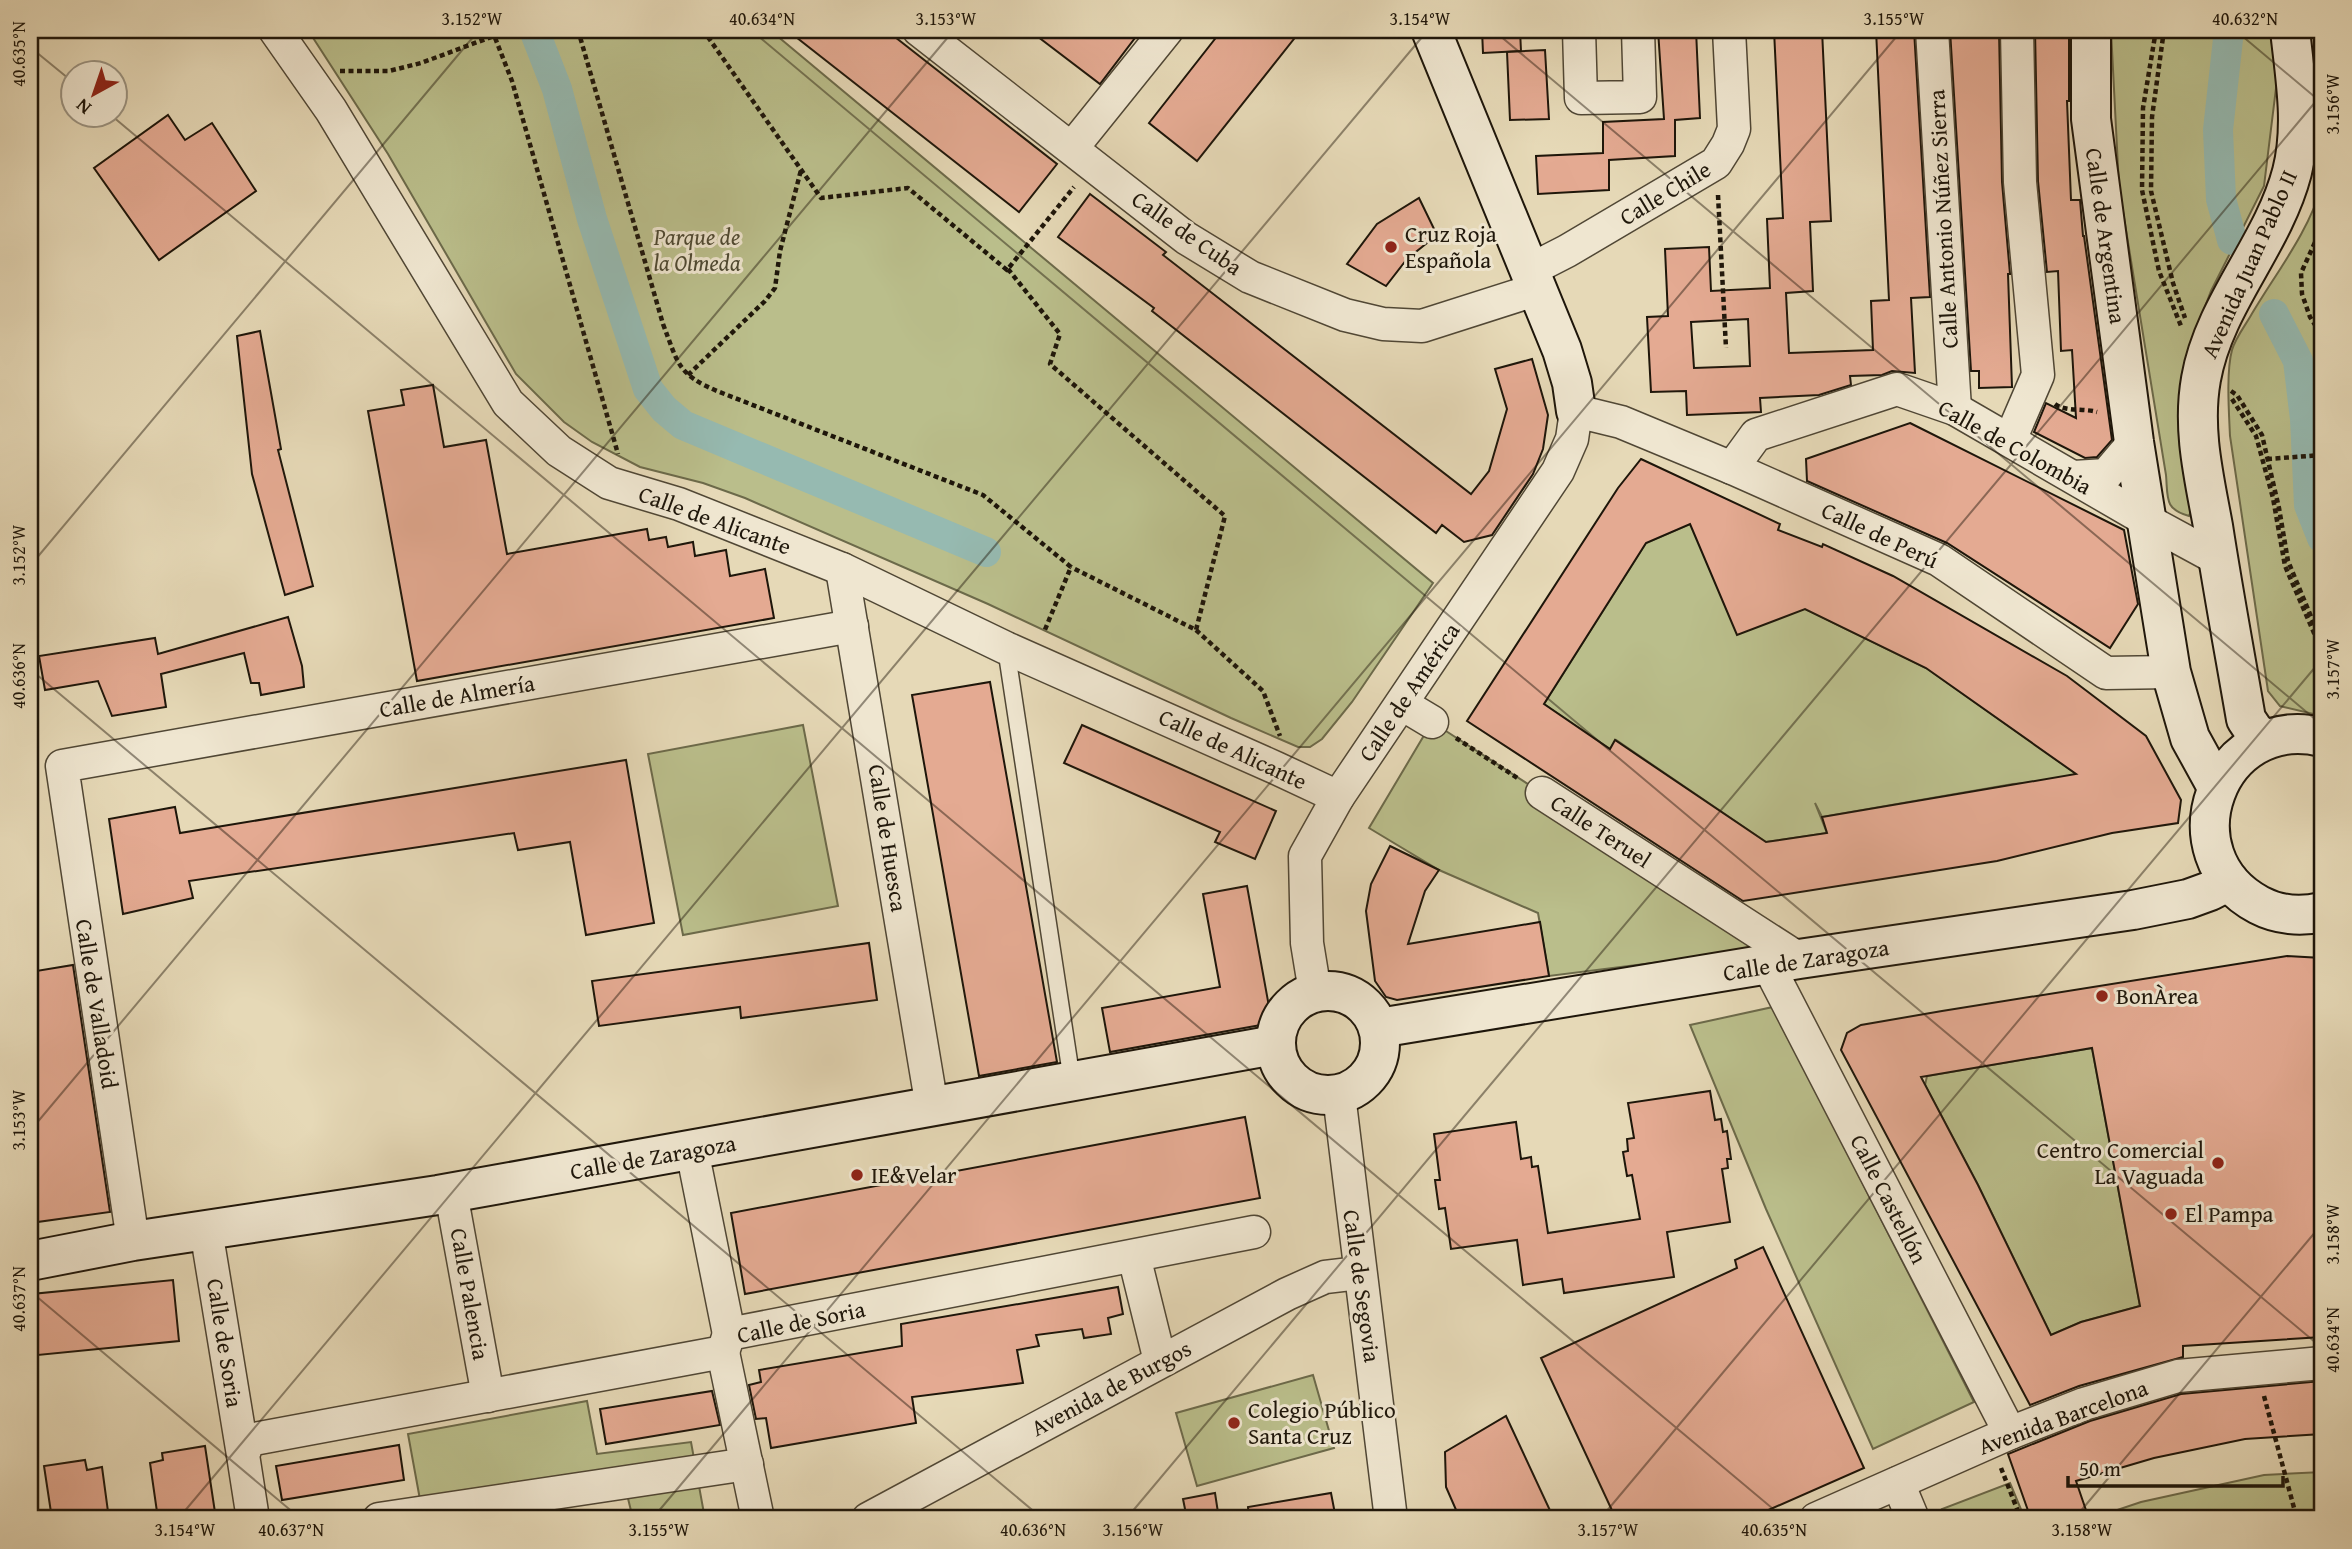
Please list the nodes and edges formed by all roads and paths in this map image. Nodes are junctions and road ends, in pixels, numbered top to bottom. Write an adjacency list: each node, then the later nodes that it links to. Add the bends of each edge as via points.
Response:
1 (275, 30): 19 (street, Calle de Alicante)
2 (492, 30): 18 (path)
3 (510, 30): 18 (path)
4 (578, 30): 30 (path, via 663,324)
5 (704, 30): 23 (path)
6 (919, 30): 21 (street, Calle de Cuba)
7 (1167, 30): 21 (street)
8 (1431, 30): 26 (street)
9 (1579, 30): 10 (street, via 1581,98 1640,97)
10 (1638, 30)
11 (1729, 30): 22 (street, Calle Chile, via 1734,129)
12 (1932, 30): 33 (street, Calle Antonio Núñez Sierra)
13 (2017, 30): 31 (street, via 2020,182 2038,375)
14 (2091, 30): 35 (street, Calle de Argentina, via 2091,119)
15 (2156, 30): 27 (path, via 2143,108 2142,190 2160,271)
16 (2164, 30): 28 (path, via 2152,117 2151,191)
17 (2290, 30): 20 (street, Avenida Juan Pablo II)
18 (495, 36): 19 (path, via 389,71); 41 (path)
19 (303, 69): 41 (street, Calle de Alicante, via 508,403 559,451 609,483)
20 (2310, 88): 43 (street, Avenida Juan Pablo II, via 2287,188 2212,338 2201,379 2198,437)
21 (1082, 156): 25 (path); 26 (street, Calle de Cuba, via 1186,238 1250,277 1345,315 1383,324 1422,326)
22 (1716, 163): 26 (street, Calle Chile, via 1567,251); 29 (path)
23 (801, 170): 25 (path, via 821,198 908,188); 30 (path, via 775,288)
24 (2322, 227): 32 (path, via 2301,273 2302,294 2322,336)
25 (1008, 269): 47 (path, via 1060,334 1050,364 1225,516)
26 (1534, 280): 34 (street, via 1569,372)
27 (2181, 327)
28 (2188, 327)
29 (1726, 348)
30 (688, 375): 44 (path, via 693,381 983,495)
31 (2033, 386): 35 (path, via 2061,409 2086,409); 36 (street)
32 (2322, 404)
33 (1955, 409): 36 (street, Calle de Colombia); 39 (street, Calle de Colombia, via 1897,389 1756,435)
34 (1576, 411): 39 (street, Calle de Perú, via 1621,422); 52 (street, Calle de América, via 1572,439 1558,471)
35 (2133, 432): 40 (street, via 2106,475); 42 (street, Calle de Argentina)
36 (2010, 440): 40 (street, Calle de Colombia)
37 (2320, 455): 38 (path)
38 (2267, 459): 48 (path, via 2288,561); 50 (path, via 2262,435 2238,395 2229,392 2256,436 2285,566)
39 (1732, 468): 51 (street, Calle de Perú, via 1939,560 2106,673)
40 (2074, 477): 42 (street, Calle de Colombia)
41 (628, 488): 45 (street, Calle de Alicante)
42 (2148, 521): 43 (street, Calle de Colombia); 51 (street, Calle de Argentina)
43 (2218, 559): 55 (street, Avenida Juan Pablo II, via 2246,719)
44 (1071, 567): 47 (path); 49 (path)
45 (842, 569): 46 (street, Calle de Huesca); 49 (street, Calle de Alicante)
46 (852, 626): 56 (street, Calle de Almería); 69 (street, Calle de Huesca)
47 (1196, 630): 57 (path, via 1263,691 1284,745)
48 (2322, 643)
49 (1019, 653): 57 (street, Calle de Alicante); 67 (lane)
50 (2322, 659)
51 (2171, 672): 58 (street, Calle de Argentina, via 2190,738)
52 (1402, 704): 53 (street); 60 (street, Calle de América)
53 (1432, 722): 59 (path, Calle Teruel)
54 (2322, 737): 55 (street, via 2290,734)
55 (2264, 740): 58 (street, via 2243,753)
56 (62, 766): 74 (street, Calle de Valladoid)
57 (1276, 768): 60 (street, Calle de Alicante)
58 (2217, 787): 61 (street, via 2210,811 2210,836 2216,860)
59 (1542, 793): 63 (street, Calle Teruel)
60 (1338, 797): 64 (street, Calle de América, via 1305,856 1307,943)
61 (2229, 881): 62 (street, via 2248,899 2270,910 2294,915); 63 (street, Calle de Zaragoza, via 2188,899 2133,910)
62 (2322, 912)
63 (1784, 962): 65 (street, Calle de Zaragoza); 83 (street, Calle Castellón)
64 (1315, 992): 65 (street, via 1354,997 1369,1010); 66 (street, via 1285,1011)
65 (1379, 1028): 68 (street, via 1380,1050 1374,1070 1359,1087)
66 (1275, 1045): 67 (street, Calle de Zaragoza); 68 (street, via 1280,1068 1295,1085 1316,1095)
67 (1072, 1082): 69 (street, Calle de Zaragoza)
68 (1339, 1095): 77 (street, Calle de Segovia)
69 (932, 1107): 70 (street, Calle de Zaragoza)
70 (691, 1150): 71 (street, Calle de Zaragoza); 78 (street)
71 (451, 1193): 72 (street, Calle de Zaragoza); 82 (street, Calle Palencia)
72 (206, 1230): 74 (street, Calle de Zaragoza); 84 (street, Calle de Soria)
73 (1254, 1233): 75 (street, Calle de Soria)
74 (133, 1241): 76 (street, Calle de Zaragoza)
75 (1134, 1256): 78 (street, Calle de Soria); 79 (street)
76 (30, 1261)
77 (1359, 1273): 79 (street, Avenida de Burgos, via 1325,1277 1300,1288); 91 (street, Calle de Segovia)
78 (726, 1343): 82 (street, Calle de Soria); 85 (street)
79 (1160, 1361): 90 (street, Avenida de Burgos)
80 (2322, 1363): 81 (street, Avenida Barcelona)
81 (2256, 1368): 83 (street, Avenida Barcelona, via 2178,1376 2084,1404); 95 (path)
82 (488, 1396): 84 (street, Calle de Soria, via 249,1440)
83 (2000, 1437): 86 (street, Avenida Barcelona); 94 (path)
84 (243, 1455): 87 (street, Calle de Soria)
85 (747, 1464): 88 (street); 89 (street)
86 (1898, 1483): 92 (street, Avenida Barcelona); 93 (street)
87 (253, 1519)
88 (379, 1519)
89 (758, 1519)
90 (868, 1519)
91 (1391, 1519)
92 (1816, 1519)
93 (1913, 1519)
94 (2021, 1519)
95 (2297, 1519)

